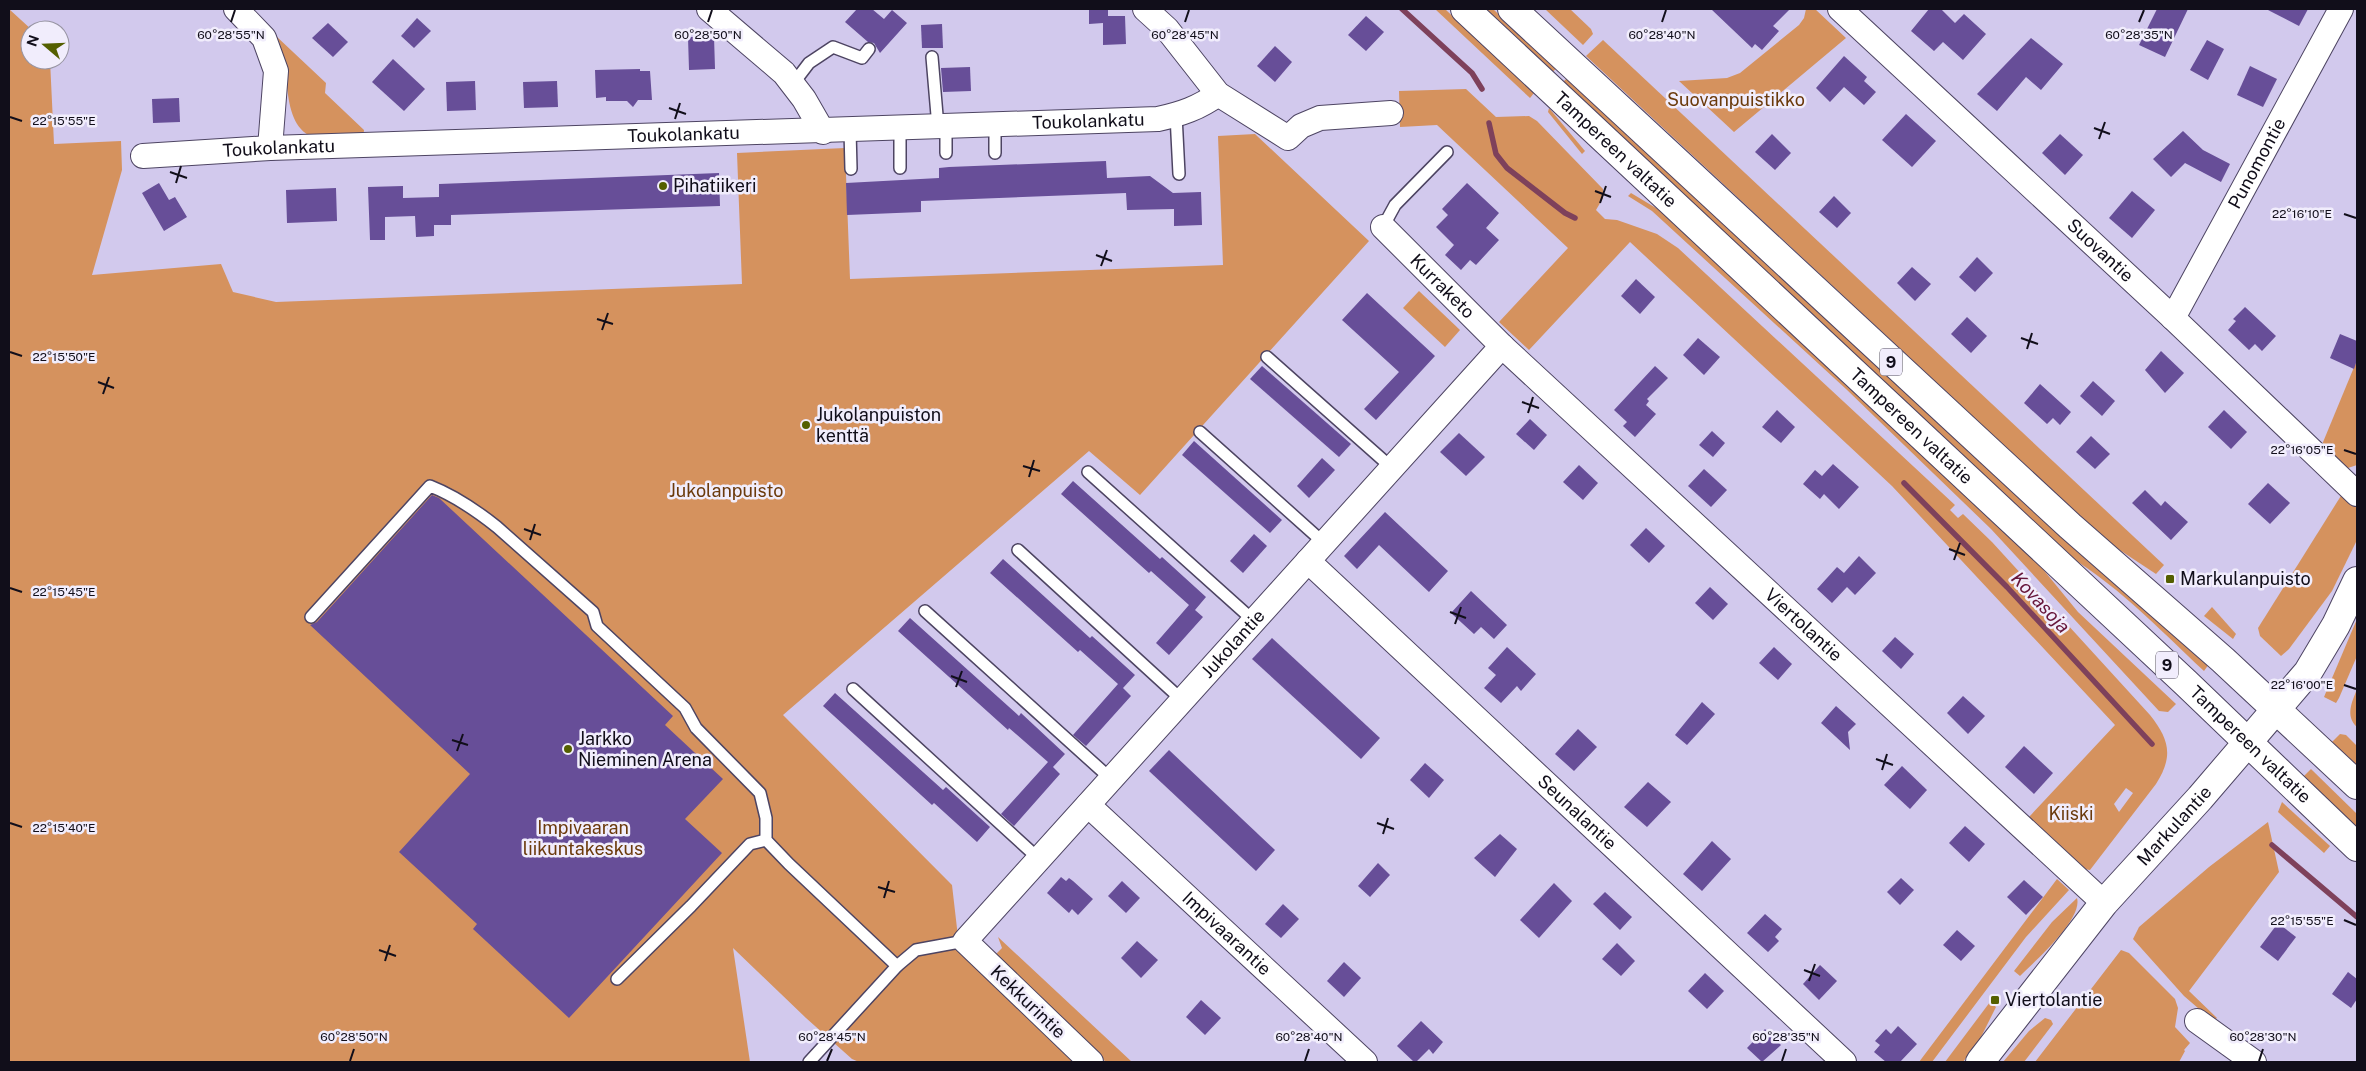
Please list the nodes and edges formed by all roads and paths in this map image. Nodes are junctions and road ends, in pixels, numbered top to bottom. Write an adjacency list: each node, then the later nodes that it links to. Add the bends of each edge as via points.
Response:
1 (236, 9): 19 (street, via 264,38 276,71)
2 (710, 9): 10 (street)
3 (1145, 9): 11 (street, via 1167,29)
4 (1465, 9): 45 (main road, Tampereen valtatie / 9)
5 (1512, 9): 44 (main road, Tampereen valtatie / 9, via 2063,520)
6 (2341, 9): 28 (street, Punomontie)
7 (1848, 11): 28 (street, Suovantie)
8 (869, 49): 10 (lane, via 862,58 833,47 809,63)
9 (932, 58): 15 (lane)
10 (793, 84): 18 (street)
11 (1218, 94): 12 (street, via 1288,138 1301,126 1320,118); 13 (street, Toukolankatu, via 1202,105)
12 (1391, 113)
13 (1176, 115): 14 (street, Toukolankatu, via 1158,119); 26 (lane)
14 (995, 125): 15 (street, Toukolankatu); 22 (lane)
15 (942, 127): 16 (street, Toukolankatu); 21 (lane)
16 (900, 129): 17 (street, Toukolankatu); 24 (lane)
17 (850, 130): 18 (street, Toukolankatu); 25 (lane)
18 (823, 132): 19 (street, Toukolankatu)
19 (270, 148): 23 (street, Toukolankatu)
20 (1446, 152): 27 (lane, via 1395,206)
21 (946, 153)
22 (996, 153)
23 (143, 156)
24 (900, 168)
25 (851, 169)
26 (1179, 174)
27 (1383, 227): 29 (street, Kurraketo)
28 (2173, 318): 34 (street, Suovantie)
29 (1502, 346): 32 (street, Jukolantie); 52 (street, Viertolantie)
30 (1267, 357): 32 (lane)
31 (1200, 432): 35 (lane)
32 (1392, 468): 35 (street, Jukolantie)
33 (1088, 472): 41 (lane)
34 (2357, 494)
35 (1324, 543): 37 (street, Jukolantie)
36 (1018, 550): 43 (lane)
37 (1308, 561): 41 (street, Jukolantie); 60 (street, Seunalantie)
38 (2357, 581): 44 (main road, Markulantie, via 2319,655)
39 (925, 611): 46 (lane)
40 (311, 617): 49 (lane, via 430,486 440,490 485,517 593,612 597,626 685,708 696,728 760,792 766,818)
41 (1254, 620): 43 (street, Jukolantie)
42 (853, 689): 51 (lane)
43 (1182, 700): 46 (street, Jukolantie)
44 (2276, 709): 45 (main road, Markulantie); 47 (main road, Tampereen valtatie / 9)
45 (2248, 742): 50 (main road, Tampereen valtatie / 9); 52 (main road, Markulantie)
46 (1112, 779): 48 (street, Jukolantie)
47 (2357, 785)
48 (1088, 805): 51 (street, Jukolantie); 59 (street, Impivaarantie)
49 (766, 840): 54 (lane); 55 (lane, via 750,844)
50 (2357, 847)
51 (1039, 858): 53 (street, Jukolantie)
52 (2104, 903): 61 (main road, Markulantie)
53 (965, 942): 54 (lane, via 916,950); 58 (street, Kekkurintie)
54 (897, 966): 57 (lane)
55 (617, 979)
56 (2197, 1021): 62 (street)
57 (809, 1062)
58 (1091, 1062)
59 (1365, 1062)
60 (1844, 1062)
61 (1980, 1062)
62 (2254, 1062)

